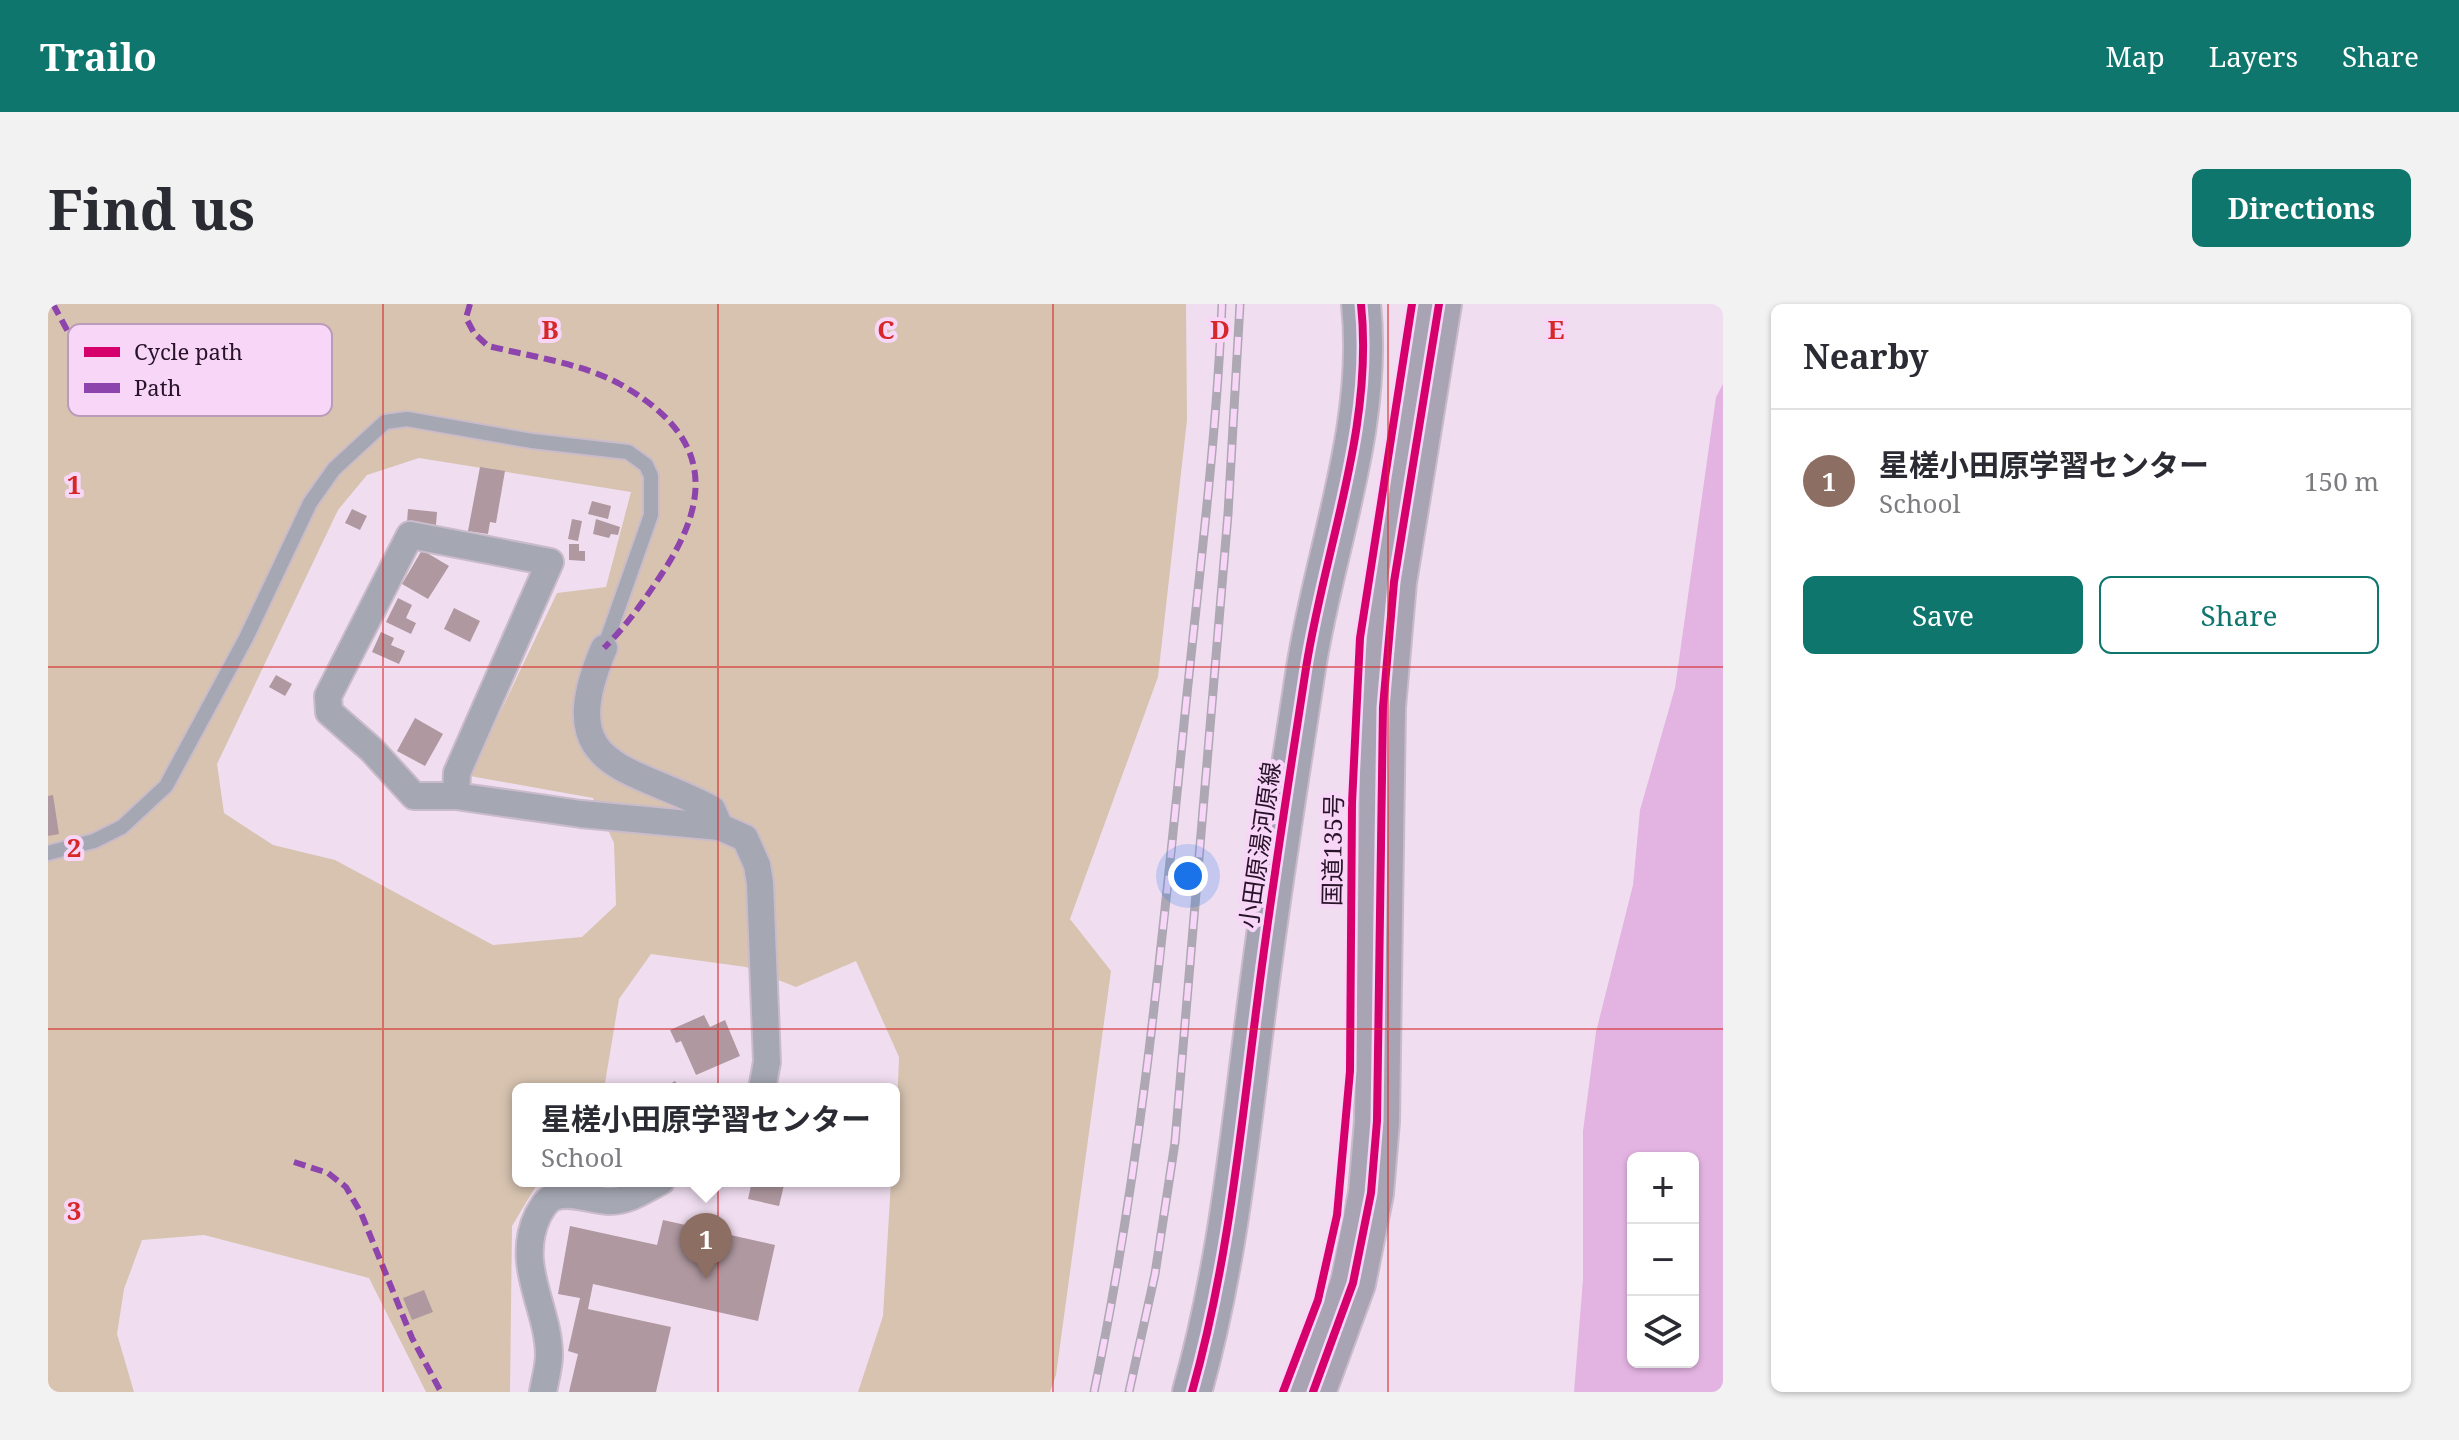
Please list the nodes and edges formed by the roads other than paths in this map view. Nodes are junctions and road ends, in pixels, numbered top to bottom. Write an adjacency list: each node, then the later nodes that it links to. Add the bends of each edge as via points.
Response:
1 (1361, 304): 11 (main road, 小田原湯河原線, via 1364,369 1358,423 1308,660 1235,1189)
2 (1412, 304): 12 (highway, 国道135号, via 1360,638 1352,803 1350,1071 1337,1215 1318,1300)
3 (1439, 304): 13 (highway, 国道135号, via 1394,582 1384,691 1377,1121 1371,1193 1353,1283)
4 (604, 648): 6 (street, via 588,690 593,741 605,758 636,778 712,809); 7 (lane, via 651,515 646,465 628,452 407,419 385,422 334,469 310,503 246,638 166,786 122,827)
5 (456, 796): 5 (street, via 414,796 329,712 335,679 410,535 550,562 457,773); 6 (street)
6 (720, 827): 8 (street, via 745,838 759,874 767,1062)
7 (48, 853)
8 (763, 1083)
9 (650, 1187): 10 (street, via 627,1200 569,1195 553,1197 543,1206 530,1246 531,1277 549,1354)
10 (543, 1392)
11 (1192, 1392)
12 (1283, 1392)
13 (1313, 1392)

